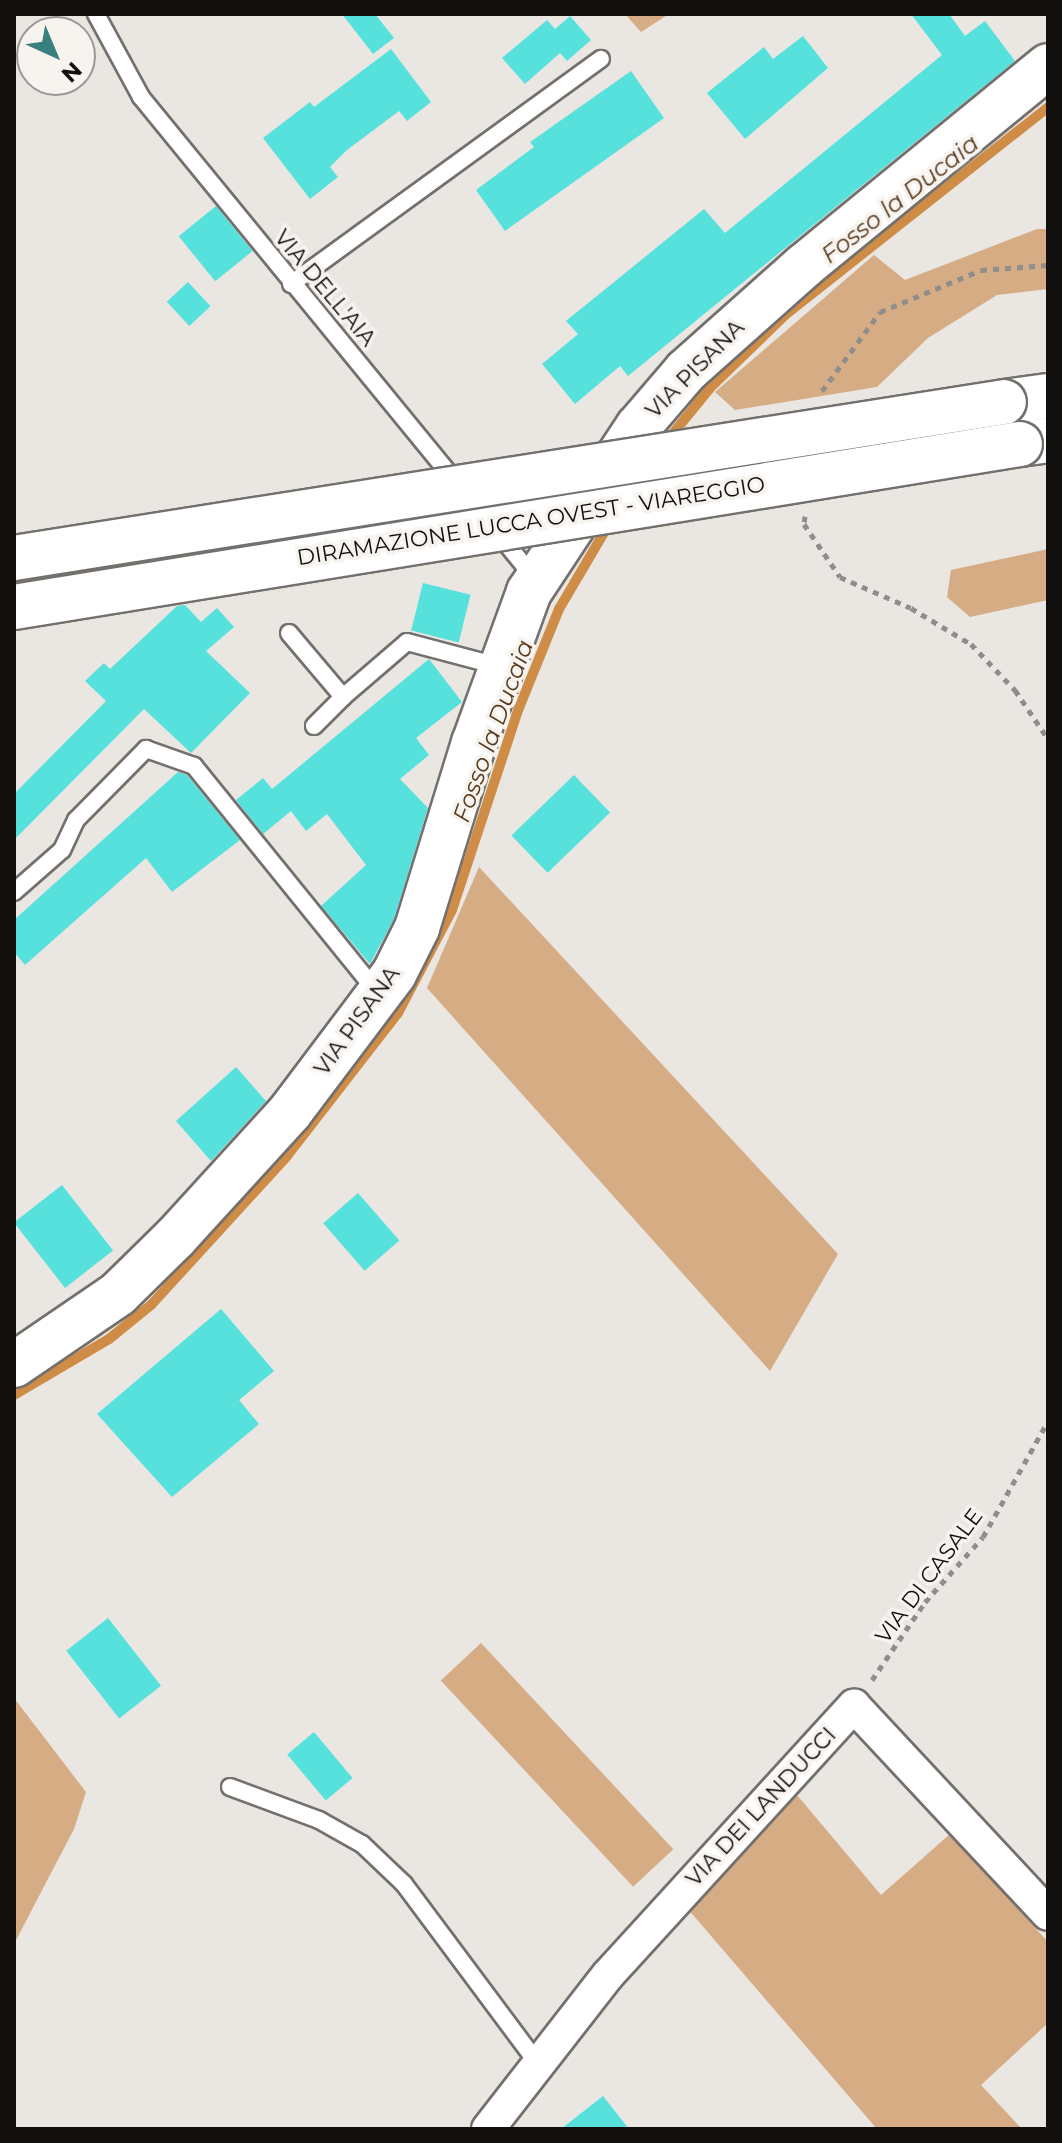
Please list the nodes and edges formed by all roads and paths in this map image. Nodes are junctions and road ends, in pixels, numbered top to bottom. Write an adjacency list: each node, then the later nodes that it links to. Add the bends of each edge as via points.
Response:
1 (96, 14): 4 (lane, VIA DELL'AIA, via 141,97)
2 (601, 59): 4 (lane)
3 (1048, 66): 8 (main road, VIA PISANA, via 805,265 686,371 638,427)
4 (291, 284): 8 (lane, VIA DELL'AIA, via 427,440)
5 (1048, 396): 7 (main road, DIRAMAZIONE LUCCA OVEST - VIAREGGIO, bridge)
6 (1034, 442): 9 (main road, DIRAMAZIONE LUCCA OVEST - VIAREGGIO, bridge)
7 (14, 558)
8 (536, 580): 11 (main road, VIA PISANA)
9 (14, 607)
10 (289, 633): 12 (lane)
11 (500, 666): 12 (lane, via 407,642); 15 (main road, VIA PISANA, via 417,928)
12 (343, 697): 13 (lane)
13 (314, 726)
14 (14, 892): 15 (lane, via 62,850 76,820 146,749 194,766)
15 (379, 995): 16 (main road, VIA PISANA, via 290,1112 176,1237 118,1294)
16 (14, 1365)
17 (1048, 1421): 18 (path, VIA DI CASALE, via 983,1537 925,1602)
18 (854, 1706): 20 (street); 21 (street, VIA DEI LANDUCCI, via 608,1975)
19 (230, 1787): 21 (lane, via 319,1820 362,1844 404,1884)
20 (1048, 1914)
21 (538, 2064): 22 (street, VIA DEI LANDUCCI)
22 (488, 2129)

